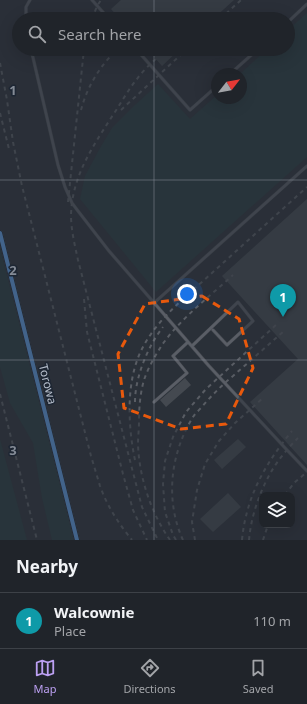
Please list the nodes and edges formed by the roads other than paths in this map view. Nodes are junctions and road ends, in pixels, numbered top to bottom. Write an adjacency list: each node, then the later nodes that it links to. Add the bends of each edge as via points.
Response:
1 (30, 0): 4 (lane)
2 (92, 0): 5 (lane)
3 (307, 4): 6 (lane)
4 (26, 12)
5 (103, 12)
6 (295, 15)
7 (33, 56): 14 (lane, via 58,165 68,195 96,234)
8 (142, 56): 11 (lane, via 190,110)
9 (250, 56): 10 (lane)
10 (237, 68)
11 (211, 91)
12 (307, 166): 14 (lane)
13 (0, 233): 20 (street, Torowa)
14 (154, 302): 16 (lane)
15 (213, 330): 17 (lane, via 227,345 253,321 238,302)
16 (188, 342): 17 (lane); 18 (lane, via 173,356 187,373)
17 (192, 346): 19 (lane)
18 (154, 402)
19 (307, 471)
20 (77, 540)

